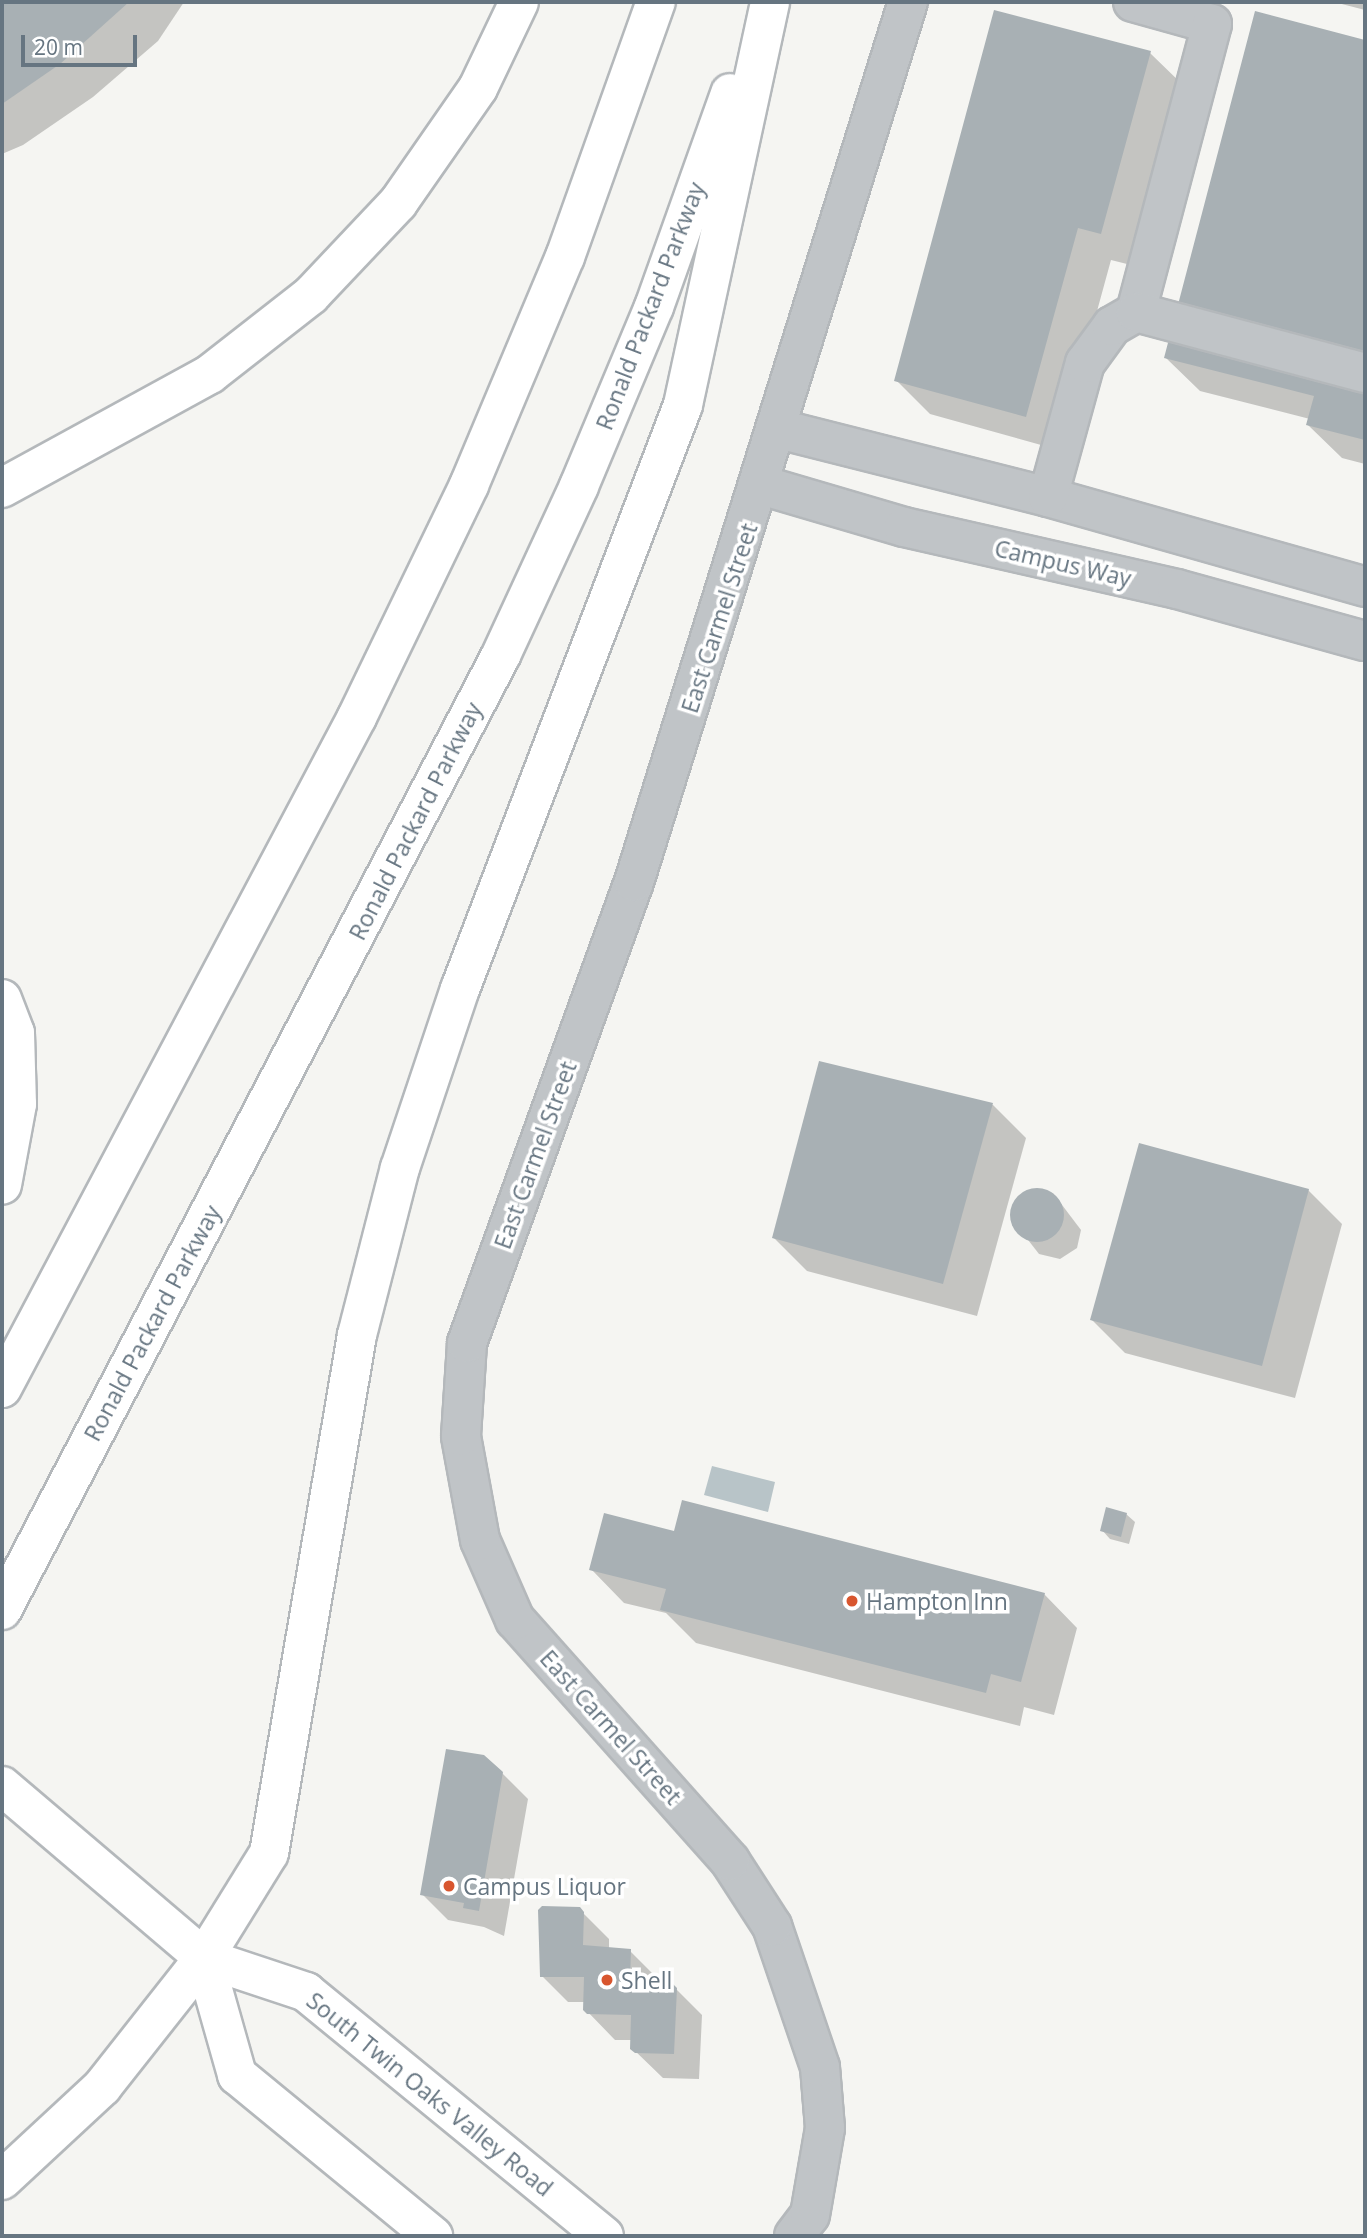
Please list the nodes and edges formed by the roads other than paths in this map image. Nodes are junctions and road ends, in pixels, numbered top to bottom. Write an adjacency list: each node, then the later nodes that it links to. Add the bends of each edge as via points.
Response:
1 (519, 2): 11 (main road, via 478,88 398,203 311,295 209,374)
2 (656, 2): 17 (main road, via 565,257 469,485 357,717)
3 (762, 2): 18 (main road, Ronald Packard Parkway, via 654,307 501,655)
4 (770, 2): 20 (main road, via 683,405 460,989 400,1168 357,1335 269,1853)
5 (908, 2): 9 (street, East Carmel Street)
6 (1133, 2): 7 (street, via 1212,24)
7 (1136, 312): 8 (street); 12 (street, via 1112,326 1085,363)
8 (1365, 373)
9 (779, 429): 10 (street, East Carmel Street); 12 (street)
10 (761, 485): 14 (street, Campus Way, via 904,527 1177,589); 24 (street, East Carmel Street, via 634,882 467,1343 461,1436 480,1540 515,1620 730,1861 772,1926 820,2067 825,2128 810,2215)
11 (2, 488)
12 (1048, 497): 13 (street)
13 (1365, 586)
14 (1365, 641)
15 (2, 999): 16 (main road, via 15,1034 18,1104)
16 (2, 1185)
17 (2, 1388)
18 (2, 1610)
19 (2, 1786): 20 (main road)
20 (204, 1958): 21 (main road, via 102,2087); 22 (main road, via 237,2076); 23 (main road, South Twin Oaks Valley Road, via 306,1992)
21 (2, 2180)
22 (433, 2236)
23 (604, 2236)
24 (794, 2236)

